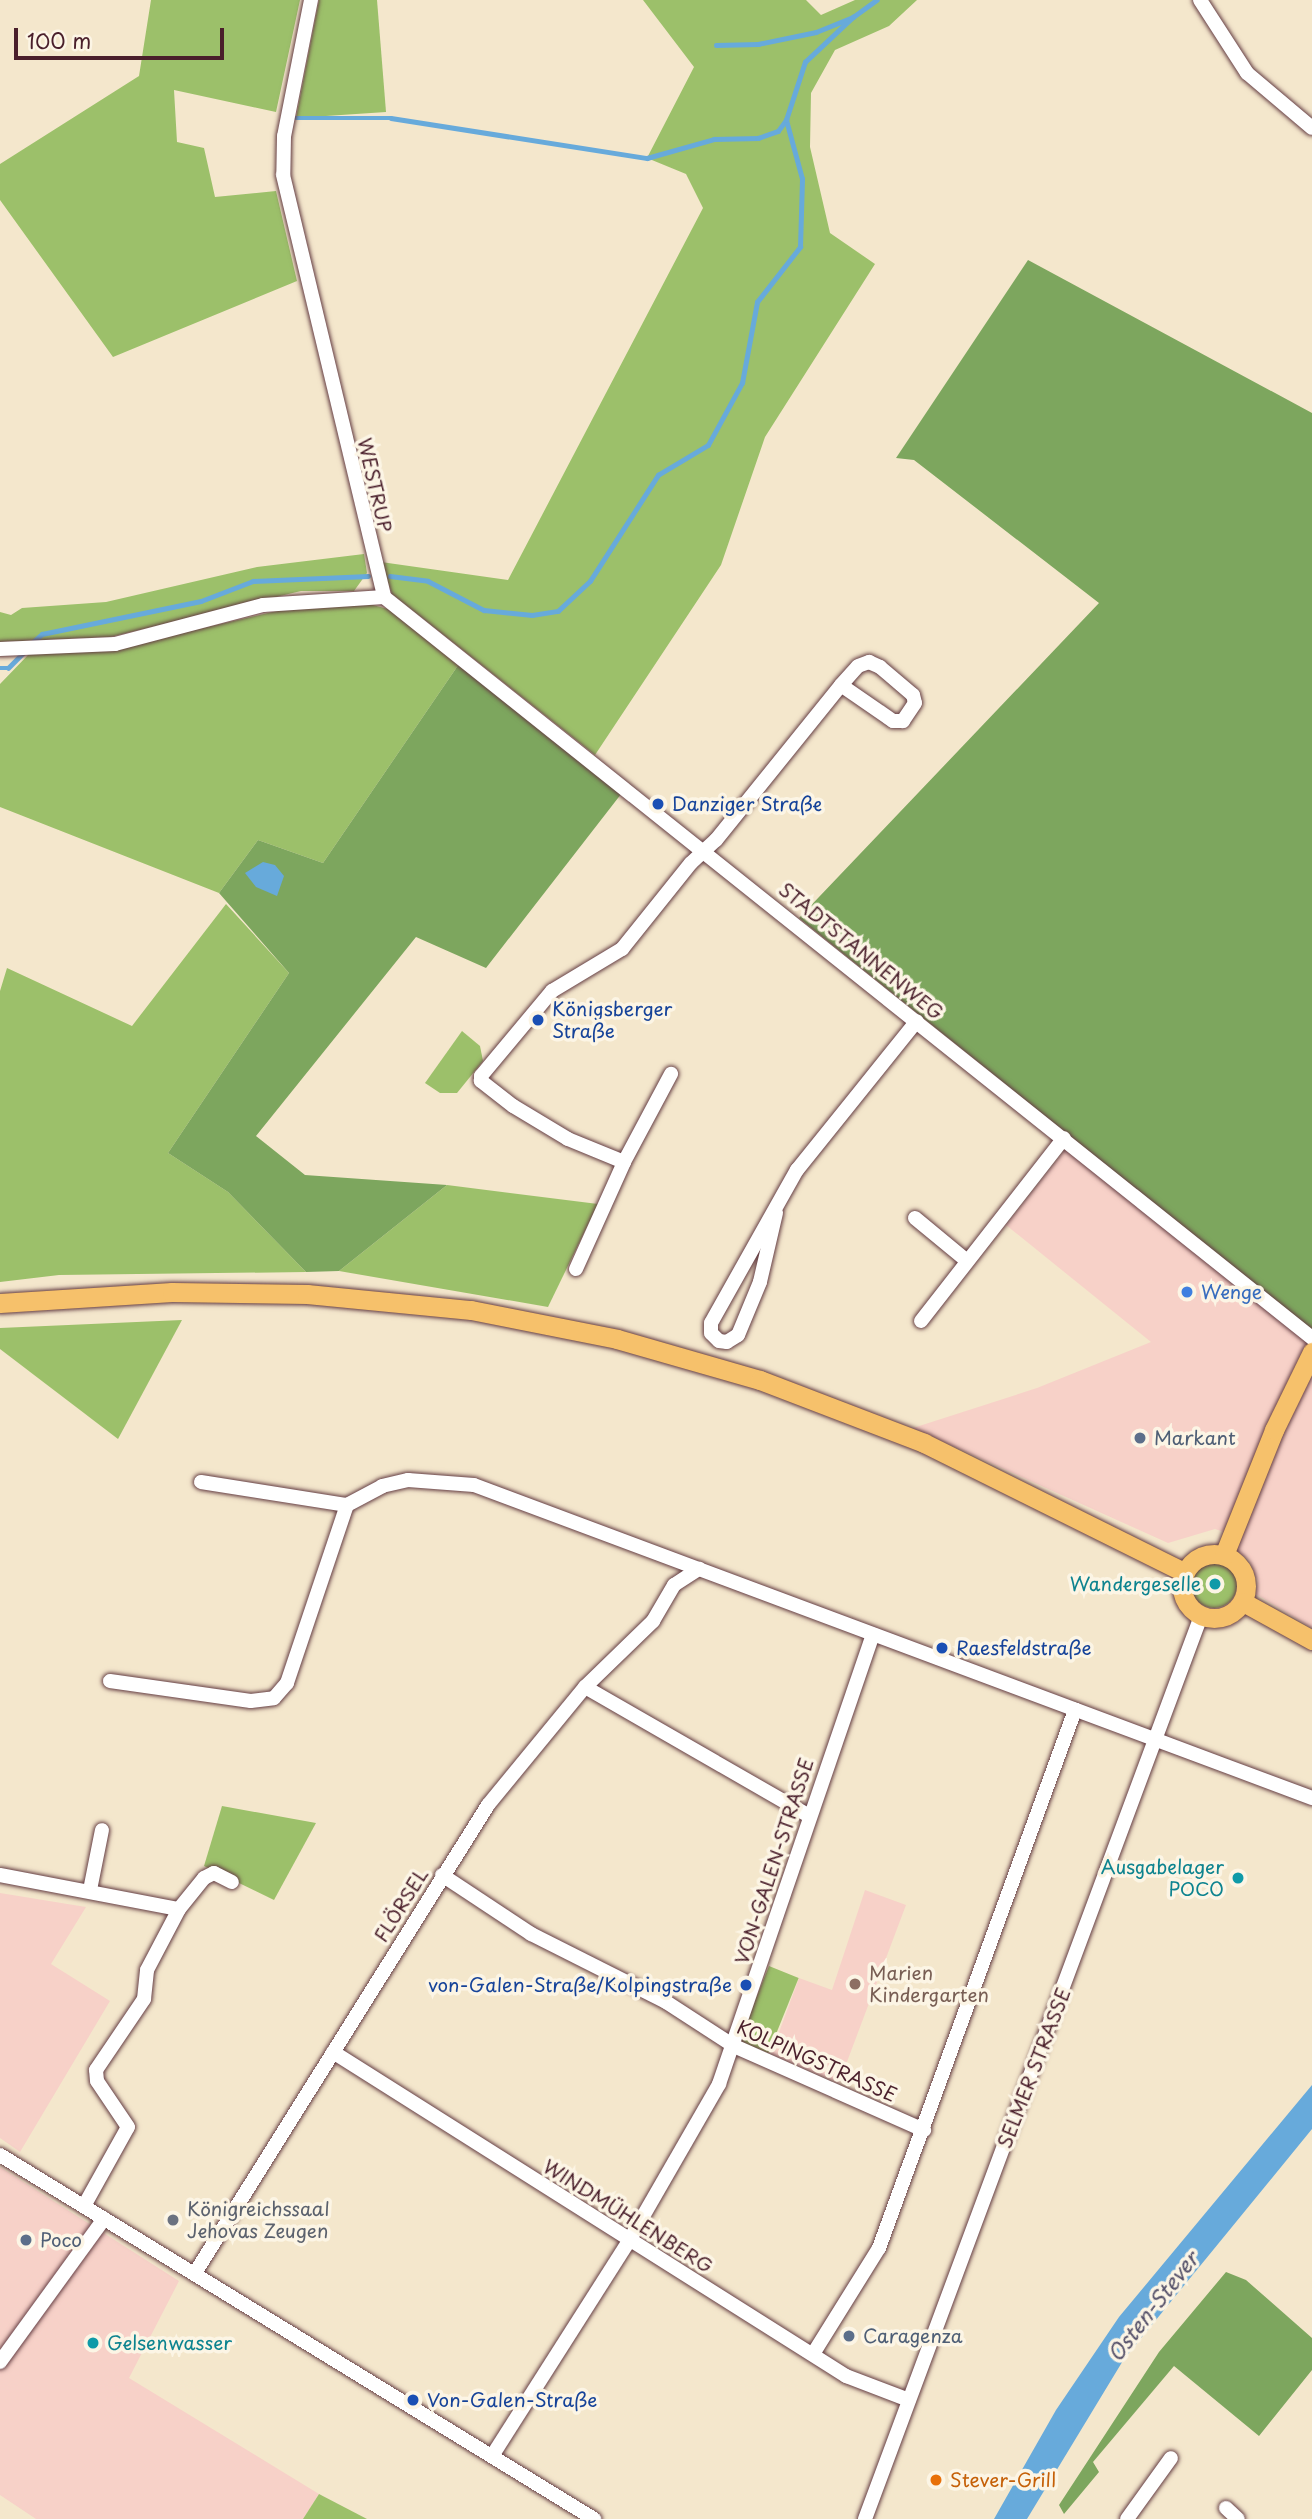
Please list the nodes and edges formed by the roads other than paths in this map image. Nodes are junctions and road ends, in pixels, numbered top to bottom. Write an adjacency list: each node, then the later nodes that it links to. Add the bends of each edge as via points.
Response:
1 (311, 0): 4 (street, WESTRUP, via 284,136 284,175)
2 (1200, 0): 3 (street, via 1247,73)
3 (1312, 128)
4 (384, 597): 5 (street, via 263,605 115,644); 7 (street, STADTSTANNENWEG)
5 (0, 649)
6 (841, 685): 6 (street, via 892,721 903,721 915,704 914,695 869,662 858,666); 7 (street)
7 (704, 850): 8 (street, STADTSTANNENWEG); 11 (street, via 622,949 552,991 481,1076 481,1081 513,1106 568,1139)
8 (918, 1021): 10 (street, STADTSTANNENWEG); 12 (street, via 797,1170)
9 (671, 1074): 11 (street)
10 (1065, 1138): 14 (street); 18 (street, STADTSTANNENWEG)
11 (624, 1161): 15 (street)
12 (776, 1213): 12 (street, via 764,1226 711,1323 711,1333 719,1341 738,1335 760,1282)
13 (915, 1218): 14 (street)
14 (968, 1261): 17 (street)
15 (576, 1269)
16 (0, 1303): 25 (main road, via 172,1292 307,1294 471,1310 617,1339 761,1380 924,1443)
17 (921, 1321)
18 (1312, 1338)
19 (1312, 1352): 22 (main road, via 1274,1430)
20 (201, 1482): 21 (street)
21 (347, 1505): 23 (street, via 382,1486 408,1480 463,1483); 31 (street, via 287,1683 274,1698 251,1701)
22 (1224, 1555): 25 (main road, via 1201,1556); 27 (main road, via 1245,1574)
23 (668, 1557): 24 (street); 26 (street)
24 (699, 1569): 26 (street, FLÖRSEL); 29 (street)
25 (1184, 1572): 28 (main road, via 1183,1598)
26 (674, 1585): 32 (street, FLÖRSEL, via 653,1621)
27 (1243, 1602): 28 (main road, via 1224,1617); 30 (main road)
28 (1201, 1616): 34 (street, SELMER STRASSE)
29 (873, 1635): 33 (street); 36 (street, VON-GALEN-STRASSE)
30 (1312, 1640)
31 (110, 1681)
32 (585, 1687): 36 (street); 39 (street, FLÖRSEL, via 488,1805)
33 (1075, 1710): 34 (street); 45 (street)
34 (1155, 1739): 35 (street); 53 (street, SELMER STRASSE)
35 (1312, 1798)
36 (808, 1815): 43 (street, VON-GALEN-STRASSE)
37 (102, 1830): 41 (street)
38 (0, 1875): 41 (street)
39 (442, 1875): 43 (street, KOLPINGSTRASSE, via 531,1934 666,2003); 44 (street, FLÖRSEL)
40 (232, 1882): 42 (street, via 214,1873 204,1878)
41 (90, 1890): 42 (street)
42 (179, 1909): 47 (street, via 148,1970 144,1999 96,2070 97,2081 128,2127)
43 (734, 2046): 45 (street, KOLPINGSTRASSE); 49 (street, VON-GALEN-STRASSE, via 702,2119)
44 (333, 2052): 49 (street, WINDMÜHLENBERG); 50 (street, FLÖRSEL)
45 (924, 2130): 51 (street, via 879,2248)
46 (0, 2155): 47 (street)
47 (84, 2206): 48 (street)
48 (104, 2219): 50 (street); 52 (street)
49 (630, 2239): 51 (street, WINDMÜHLENBERG); 54 (street, VON-GALEN-STRASSE)
50 (195, 2273): 54 (street)
51 (813, 2354): 53 (street, WINDMÜHLENBERG, via 846,2376)
52 (0, 2362)
53 (909, 2400): 58 (street, SELMER STRASSE)
54 (492, 2456): 57 (street)
55 (1171, 2458): 59 (street)
56 (1226, 2508): 60 (street)
57 (594, 2519)
58 (865, 2519)
59 (1127, 2519)
60 (1238, 2519)

